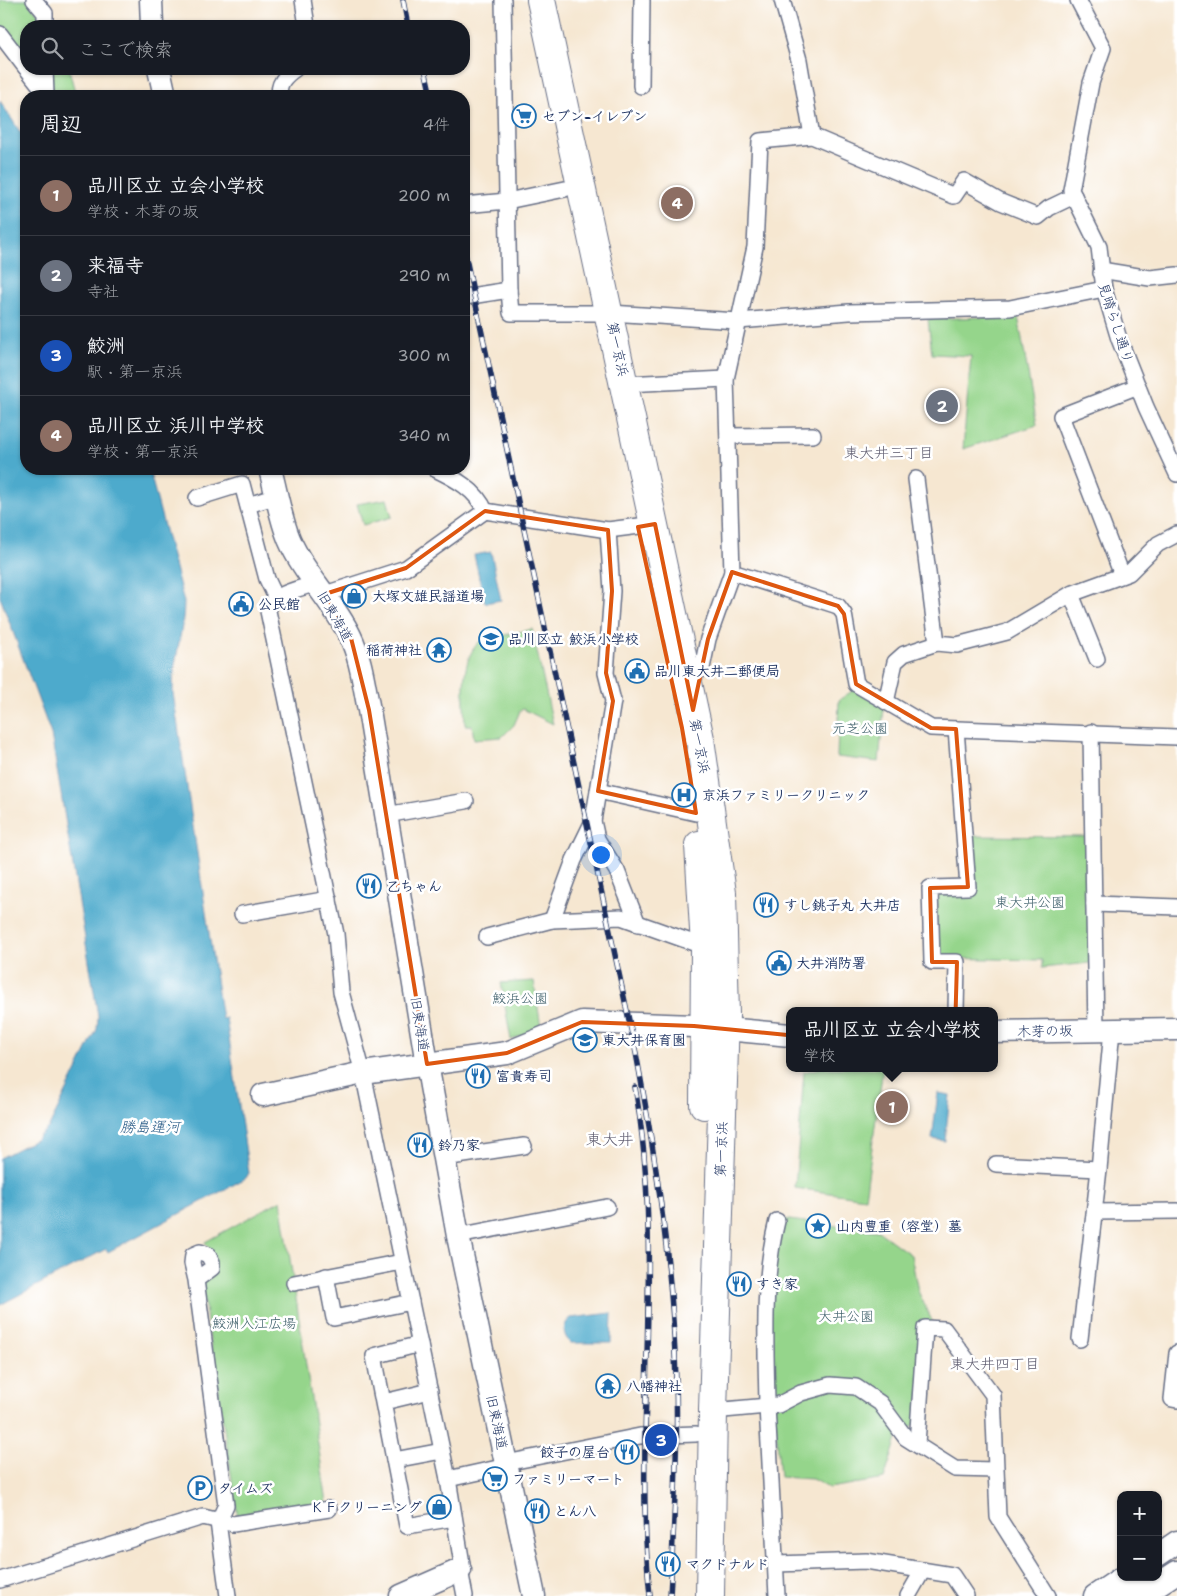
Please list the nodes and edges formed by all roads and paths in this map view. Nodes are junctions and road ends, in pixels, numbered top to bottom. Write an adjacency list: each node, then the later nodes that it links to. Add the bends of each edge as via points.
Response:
1 (34, 0): 10 (street, via 45,13)
2 (150, 0): 11 (street)
3 (304, 0): 12 (street)
4 (503, 0): 27 (street)
5 (524, 0): 25 (highway, 第一京浜)
6 (541, 0): 34 (highway, 第一京浜)
7 (642, 0): 19 (street)
8 (782, 0): 24 (street, via 799,60)
9 (1078, 0): 26 (street, 見晴らし通り, via 1103,48 1091,83 1071,190)
10 (45, 20)
11 (152, 20)
12 (306, 20)
13 (0, 34): 14 (street)
14 (20, 60)
15 (31, 75): 20 (street)
16 (45, 75): 21 (street)
17 (160, 75): 22 (street)
18 (286, 75): 23 (street)
19 (641, 86)
20 (43, 90)
21 (46, 90)
22 (161, 90)
23 (279, 90)
24 (812, 136): 26 (street, via 954,196 964,181 1001,202 1038,217 1048,208); 35 (street, via 760,141 755,247)
25 (565, 190): 27 (street); 34 (highway, 第一京浜)
26 (1074, 196): 29 (street, 見晴らし通り, via 1099,247)
27 (507, 201): 28 (street); 32 (street)
28 (470, 204)
29 (1101, 272): 30 (street, via 1150,278); 31 (street, 見晴らし通り)
30 (1177, 275)
31 (1104, 289): 35 (street, via 1010,308 849,312); 38 (street, 見晴らし通り)
32 (509, 290): 33 (street); 34 (street, via 511,312)
33 (470, 296)
34 (601, 313): 35 (street); 37 (highway, 第一京浜); 50 (highway, 第一京浜)
35 (738, 320): 36 (street)
36 (726, 379): 37 (street); 40 (street)
37 (625, 384): 50 (highway, 第一京浜)
38 (1138, 386): 41 (street, 見晴らし通り); 54 (street, via 1061,416)
39 (813, 435): 40 (street)
40 (728, 436): 53 (street)
41 (1172, 452): 42 (street, 見晴らし通り)
42 (1177, 474)
43 (272, 475): 46 (street, 旧東海道)
44 (446, 475): 49 (street, via 481,499)
45 (916, 479): 58 (street)
46 (277, 496): 48 (street); 55 (street, 旧東海道, via 288,538)
47 (197, 498): 48 (street, via 242,484)
48 (248, 505): 57 (street, via 267,579)
49 (486, 511): 51 (street); 55 (street, via 406,568)
50 (647, 525): 51 (street); 60 (highway, 第一京浜); 67 (highway, 第一京浜)
51 (608, 530): 65 (street, via 612,591 606,673 613,701)
52 (1177, 534): 54 (street, via 1158,544 1129,573)
53 (732, 572): 60 (street, via 708,639 702,668); 61 (street, via 838,606 844,614 856,684)
54 (1122, 575): 56 (street)
55 (320, 589): 57 (street); 68 (street, 旧東海道, via 351,638 361,674)
56 (1071, 594): 58 (street, via 1007,632 958,644); 59 (street)
57 (276, 598): 70 (street, via 268,611)
58 (937, 643): 61 (street, via 904,654 895,662)
59 (1097, 658)
60 (688, 682): 79 (highway, 第一京浜, via 709,793 722,893 726,949)
61 (886, 702): 62 (street, via 932,728)
62 (956, 729): 63 (street); 78 (street, via 968,887 930,888 932,962 957,962)
63 (1091, 732): 64 (street); 71 (street)
64 (1177, 737)
65 (598, 792): 67 (street); 69 (street)
66 (466, 801): 68 (street)
67 (696, 813): 77 (highway, 第一京浜)
68 (386, 815): 84 (street, 旧東海道)
69 (593, 821): 74 (street, via 574,860); 75 (street, via 597,839 617,871)
70 (329, 899): 73 (street); 85 (street, via 341,992)
71 (1094, 904): 72 (street); 81 (street)
72 (1177, 907)
73 (242, 914)
74 (552, 920): 75 (street, via 621,917); 76 (street)
75 (638, 924): 77 (street)
76 (487, 938)
77 (705, 947): 79 (highway, 第一京浜)
78 (956, 1007)
79 (715, 1029): 83 (street); 84 (street, via 582,1022 507,1053); 108 (highway, 第一京浜); 109 (highway, 第一京浜)
80 (1177, 1029): 81 (street, 木芽の坂)
81 (1104, 1030): 82 (street, 木芽の坂); 90 (street)
82 (998, 1032)
83 (786, 1036)
84 (427, 1064): 85 (street); 88 (street, 旧東海道)
85 (363, 1073): 86 (street); 96 (street)
86 (263, 1095)
87 (524, 1146): 88 (street)
88 (444, 1158): 95 (street, 旧東海道)
89 (996, 1164): 90 (street)
90 (1099, 1169): 93 (street)
91 (607, 1207): 95 (street)
92 (1177, 1211): 93 (street)
93 (1095, 1212): 101 (street)
94 (778, 1221): 107 (street, via 769,1252 765,1296)
95 (458, 1236): 113 (street, 旧東海道)
96 (402, 1262): 97 (street); 100 (street)
97 (326, 1276): 99 (street); 100 (street, via 334,1318)
98 (196, 1280): 118 (street, via 226,1505)
99 (294, 1283)
100 (411, 1302): 102 (street)
101 (1080, 1339)
102 (420, 1344): 104 (street); 106 (street, via 374,1356)
103 (1177, 1353): 105 (street, via 1172,1399)
104 (430, 1391): 106 (street); 111 (street)
105 (1177, 1400)
106 (384, 1402): 112 (street)
107 (767, 1406): 108 (street); 110 (street, via 778,1405 801,1393 830,1385 856,1387 880,1403 906,1438); 122 (street)
108 (713, 1412): 136 (highway, 第一京浜)
109 (696, 1434): 113 (street, via 640,1436); 135 (highway, 第一京浜)
110 (917, 1444): 114 (street, via 955,1469); 114 (street, via 925,1328 944,1330 992,1395)
111 (442, 1451): 112 (street); 115 (street)
112 (394, 1460): 117 (street, via 407,1526)
113 (506, 1464): 115 (street); 134 (street, 旧東海道)
114 (995, 1470): 130 (street, via 998,1517)
115 (448, 1479): 117 (street)
116 (329, 1509): 118 (street, via 232,1524)
117 (454, 1518): 124 (street, via 462,1564)
118 (218, 1522): 127 (street, via 203,1517); 131 (street)
119 (1177, 1542): 120 (street)
120 (1162, 1552)
121 (1177, 1556): 123 (street)
122 (776, 1564): 125 (street, via 866,1561); 137 (street)
123 (1162, 1565)
124 (460, 1570): 132 (street); 133 (street)
125 (922, 1570): 138 (street); 139 (street, via 952,1575)
126 (1177, 1572): 142 (street)
127 (0, 1580)
128 (1117, 1581): 140 (street)
129 (1138, 1581): 141 (street)
130 (1044, 1594)
131 (228, 1596)
132 (401, 1596)
133 (465, 1596)
134 (534, 1596)
135 (692, 1596)
136 (710, 1596)
137 (777, 1596)
138 (908, 1596)
139 (966, 1596)
140 (1095, 1596)
141 (1116, 1596)
142 (1140, 1596)

